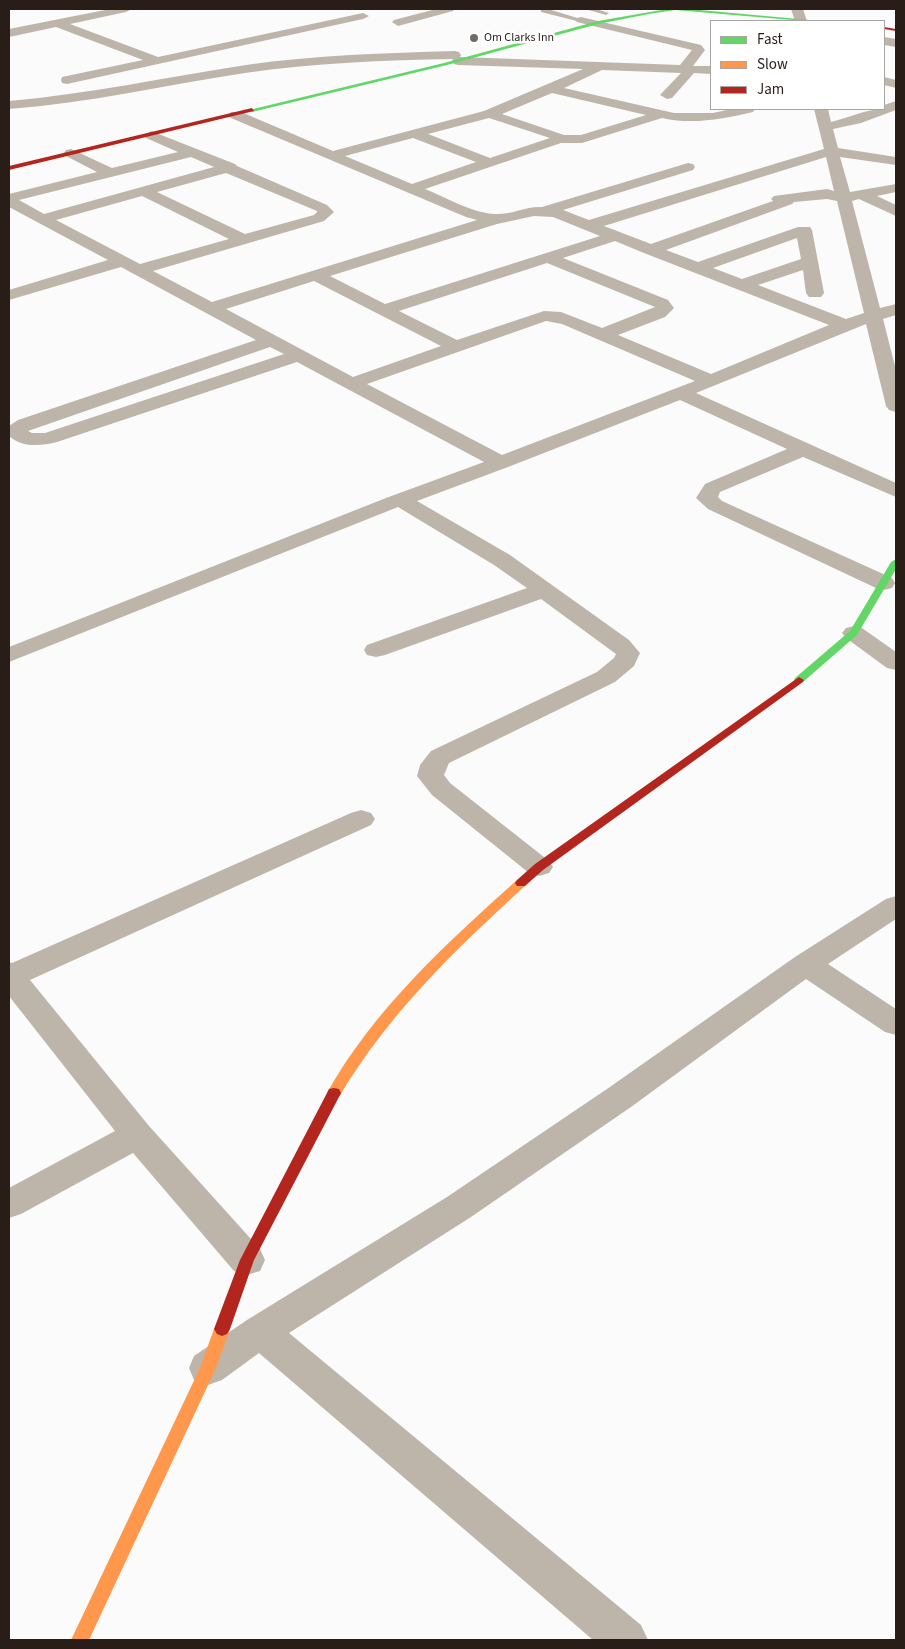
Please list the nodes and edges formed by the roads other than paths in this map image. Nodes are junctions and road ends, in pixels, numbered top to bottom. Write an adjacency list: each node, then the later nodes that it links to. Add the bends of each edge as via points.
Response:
1 (126, 9): 14 (street, via 75,19)
2 (450, 9): 16 (street)
3 (545, 9): 17 (lane)
4 (588, 9): 10 (lane)
5 (618, 9): 10 (main road)
6 (645, 9): 9 (main road)
7 (675, 9): 9 (main road); 11 (main road)
8 (718, 9): 11 (main road)
9 (661, 10): 17 (main road)
10 (606, 13): 17 (main road)
11 (739, 13): 13 (main road)
12 (364, 16): 18 (street)
13 (799, 16): 15 (main road)
14 (59, 18): 19 (street); 24 (street)
15 (814, 20)
16 (398, 22)
17 (587, 22): 23 (main road); 26 (street, via 697,48 699,50)
18 (308, 28): 20 (street); 24 (street)
19 (9, 33)
20 (325, 36)
21 (351, 48): 22 (street)
22 (369, 56): 23 (street); 28 (street, via 325,59)
23 (457, 58): 25 (street); 39 (main road); 48 (main road)
24 (157, 60): 28 (street); 29 (street)
25 (600, 66): 26 (street); 30 (street)
26 (688, 69): 27 (street); 32 (street)
27 (710, 70)
28 (189, 79): 33 (street, via 87,98)
29 (67, 80)
30 (551, 89): 37 (street); 38 (street)
31 (9, 90): 33 (street)
32 (667, 95)
33 (15, 105)
34 (744, 110): 38 (street, via 713,117)
35 (821, 110): 40 (street)
36 (883, 110): 40 (street)
37 (489, 114): 41 (street); 43 (street)
38 (659, 114): 43 (street, via 592,136)
39 (236, 115): 42 (main road); 47 (street)
40 (825, 127): 44 (street)
41 (413, 133): 47 (street); 50 (street)
42 (151, 135): 45 (street); 46 (main road)
43 (560, 139): 50 (street)
44 (832, 151): 49 (street); 59 (street); 65 (street)
45 (194, 152): 51 (street); 54 (street)
46 (71, 153): 53 (main road); 54 (street)
47 (332, 155): 56 (street)
48 (9, 161)
49 (896, 161)
50 (491, 163): 56 (street)
51 (230, 167): 57 (street); 67 (street, via 326,212 319,218)
52 (688, 167): 61 (street)
53 (9, 168)
54 (110, 173): 60 (street)
55 (896, 188): 58 (street)
56 (411, 189): 64 (street, via 471,214)
57 (143, 191): 63 (street); 67 (street)
58 (860, 194): 59 (street); 62 (street)
59 (843, 198): 68 (street, via 827,194 783,200); 81 (street)
60 (9, 200): 63 (street)
61 (545, 211): 64 (street); 65 (street)
62 (896, 211)
63 (42, 219): 70 (street)
64 (496, 219): 74 (street)
65 (588, 226): 66 (street)
66 (615, 236): 68 (street); 69 (street)
67 (244, 240): 73 (street)
68 (650, 250): 72 (street)
69 (548, 258): 80 (street); 83 (street, via 665,308)
70 (123, 261): 73 (street); 77 (street)
71 (809, 262): 72 (street, via 806,231 802,230); 75 (street); 76 (street)
72 (697, 268): 75 (street)
73 (139, 270): 78 (street)
74 (317, 276): 78 (street); 80 (street)
75 (742, 285): 82 (street)
76 (815, 293)
77 (9, 295)
78 (212, 308): 84 (street)
79 (896, 309): 81 (street)
80 (384, 310): 85 (street)
81 (874, 316): 82 (street); 90 (street)
82 (845, 326): 87 (street)
83 (602, 334): 85 (street, via 568,320 544,316); 87 (street)
84 (272, 341): 86 (street); 91 (street, via 25,424)
85 (454, 346): 88 (street)
86 (297, 356): 88 (street); 91 (street, via 50,438 30,440)
87 (711, 381): 89 (street)
88 (353, 383): 93 (street)
89 (680, 393): 92 (street); 93 (street)
90 (896, 406)
91 (12, 432)
92 (804, 449): 94 (street); 97 (street, via 712,488 707,498)
93 (501, 463): 95 (street)
94 (896, 491)
95 (401, 500): 98 (street, via 502,560); 101 (street)
96 (896, 562): 97 (main road)
97 (884, 583): 99 (main road)
98 (544, 590): 100 (street); 104 (street, via 621,645 628,653 625,661 606,677 440,757 430,776 441,789)
99 (854, 633): 102 (street); 104 (main road, via 800,680)
100 (376, 650)
101 (9, 655)
102 (896, 663)
103 (361, 820): 107 (street)
104 (539, 867): 111 (main road, via 463,935 385,1016 350,1064)
105 (896, 906): 106 (street)
106 (806, 964): 108 (street); 112 (street, via 459,1207)
107 (14, 989): 109 (street)
108 (896, 1024)
109 (137, 1135): 110 (street); 111 (street)
110 (9, 1204)
111 (247, 1260): 113 (main road)
112 (260, 1331): 113 (street); 115 (street)
113 (208, 1368): 114 (main road)
114 (80, 1640)
115 (626, 1640)

